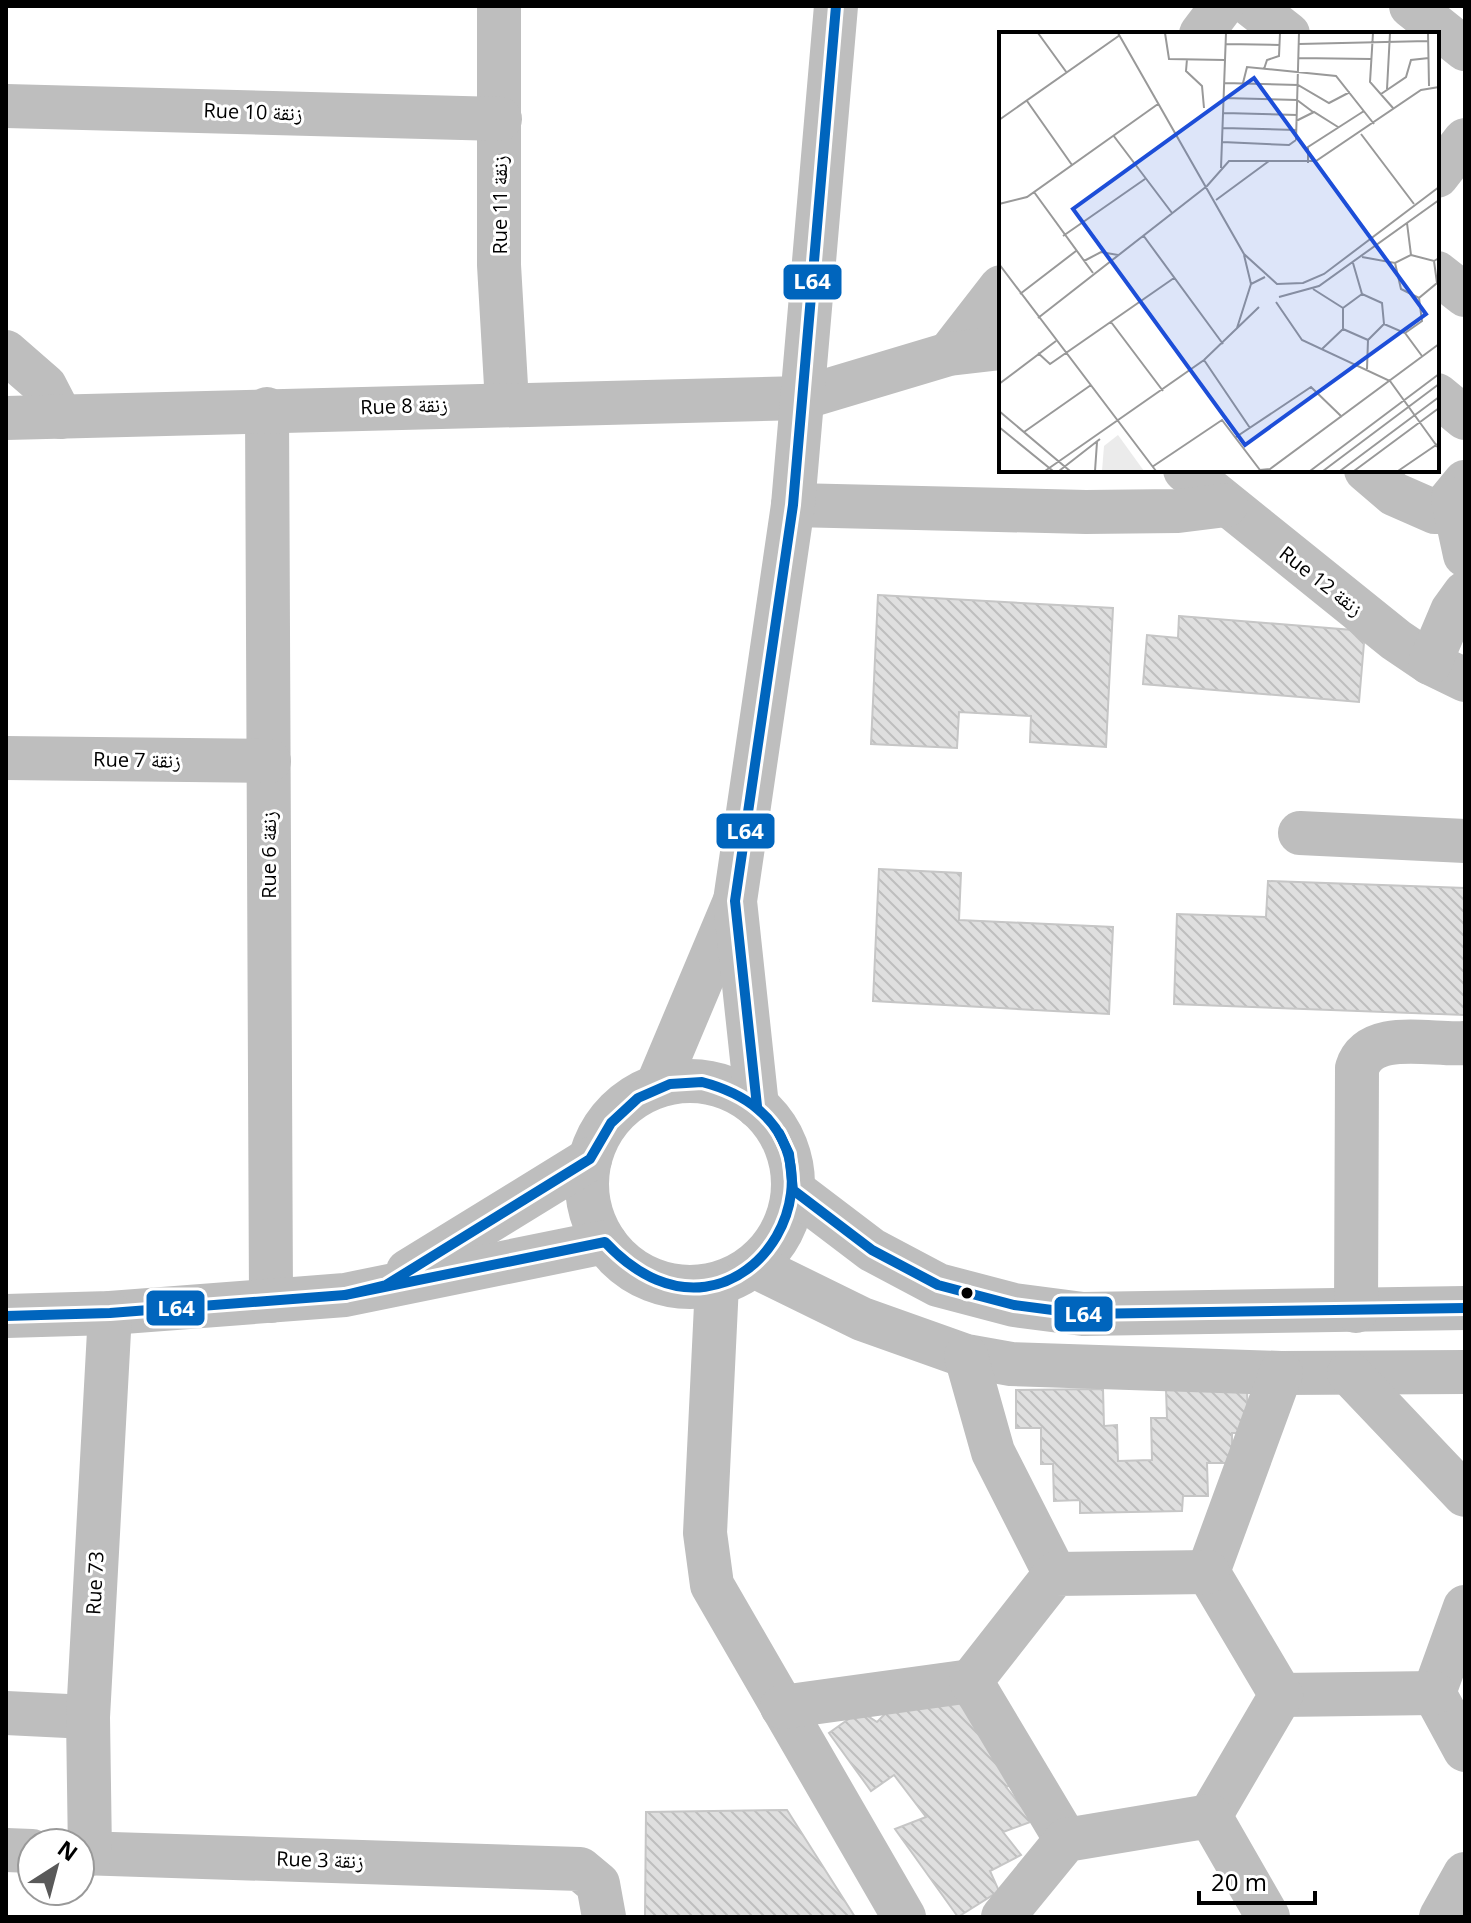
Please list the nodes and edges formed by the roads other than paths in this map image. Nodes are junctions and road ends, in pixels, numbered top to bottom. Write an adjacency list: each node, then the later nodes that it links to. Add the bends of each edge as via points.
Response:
1 (499, 6): 10 (street, Rue 11 زنقة)
2 (836, 6): 18 (street)
3 (1222, 6): 6 (street)
4 (1252, 6): 7 (street)
5 (1411, 6): 8 (street)
6 (1202, 32)
7 (1285, 32)
8 (1465, 49)
9 (6, 106): 10 (street, Rue 10 زنقة)
10 (500, 119): 19 (street, Rue 11 زنقة, via 499,265)
11 (1439, 275): 13 (street)
12 (999, 290): 16 (street)
13 (1465, 295)
14 (999, 348): 16 (street, Rue 8 زنقة)
15 (6, 352): 21 (street, via 45,386)
16 (949, 354): 18 (street, Rue 8 زنقة)
17 (1439, 397): 23 (street)
18 (802, 398): 19 (street, Rue 8 زنقة); 27 (street)
19 (507, 403): 20 (street, Rue 8 زنقة)
20 (267, 409): 21 (street, Rue 8 زنقة); 33 (street, Rue 6 زنقة)
21 (61, 417): 22 (street, Rue 8 زنقة)
22 (6, 418)
23 (1465, 418)
24 (1187, 472): 28 (street, Rue 12 زنقة)
25 (1368, 472): 26 (street, via 1423,509 1442,510)
26 (1459, 490): 29 (street)
27 (793, 505): 28 (street, via 1086,512); 36 (street)
28 (1226, 505): 31 (street, Rue 12 زنقة)
29 (1465, 555)
30 (1465, 593): 31 (street, via 1452,611)
31 (1447, 672)
32 (6, 758): 33 (street, Rue 7 زنقة)
33 (269, 761): 45 (street, Rue 6 زنقة)
34 (1300, 833): 35 (street)
35 (1465, 841)
36 (735, 901): 38 (street); 39 (street)
37 (1465, 1043): 47 (street, via 1389,1044 1361,1055)
38 (657, 1086): 39 (street, via 720,1085); 40 (street, via 614,1114)
39 (757, 1106): 41 (street, via 777,1128 789,1154)
40 (590, 1159): 42 (street, via 592,1217); 44 (street)
41 (793, 1190): 43 (street, via 776,1243); 47 (street, via 872,1250 938,1285 1014,1305 1083,1314)
42 (605, 1242): 43 (street, via 622,1262 667,1285 692,1287); 44 (street)
43 (736, 1275): 50 (street); 61 (street, via 705,1557 712,1585)
44 (386, 1285): 45 (street, via 345,1295)
45 (271, 1301): 48 (street)
46 (1465, 1308): 47 (street)
47 (1356, 1311)
48 (110, 1313): 49 (street); 63 (street, Rue 73)
49 (6, 1316)
50 (966, 1356): 52 (street, via 1011,1364); 56 (street, via 993,1452)
51 (1465, 1372): 53 (street)
52 (1281, 1373): 53 (street); 55 (street)
53 (1349, 1373): 54 (street)
54 (1465, 1495)
55 (1208, 1572): 56 (street); 60 (street)
56 (1055, 1574): 58 (street)
57 (1465, 1607): 59 (street)
58 (971, 1681): 61 (street); 67 (street)
59 (1434, 1693): 60 (street); 64 (street)
60 (1281, 1695): 65 (street)
61 (782, 1707): 71 (street)
62 (6, 1713): 63 (street)
63 (88, 1717): 66 (street, Rue 73)
64 (1465, 1750)
65 (1210, 1816): 67 (street); 73 (street)
66 (86, 1827)
67 (1066, 1840): 72 (street)
68 (96, 1853): 70 (street, Rue 3 زنقة, via 580,1869 602,1896)
69 (1465, 1874): 74 (street)
70 (604, 1917)
71 (904, 1917)
72 (1003, 1917)
73 (1268, 1917)
74 (1441, 1917)

